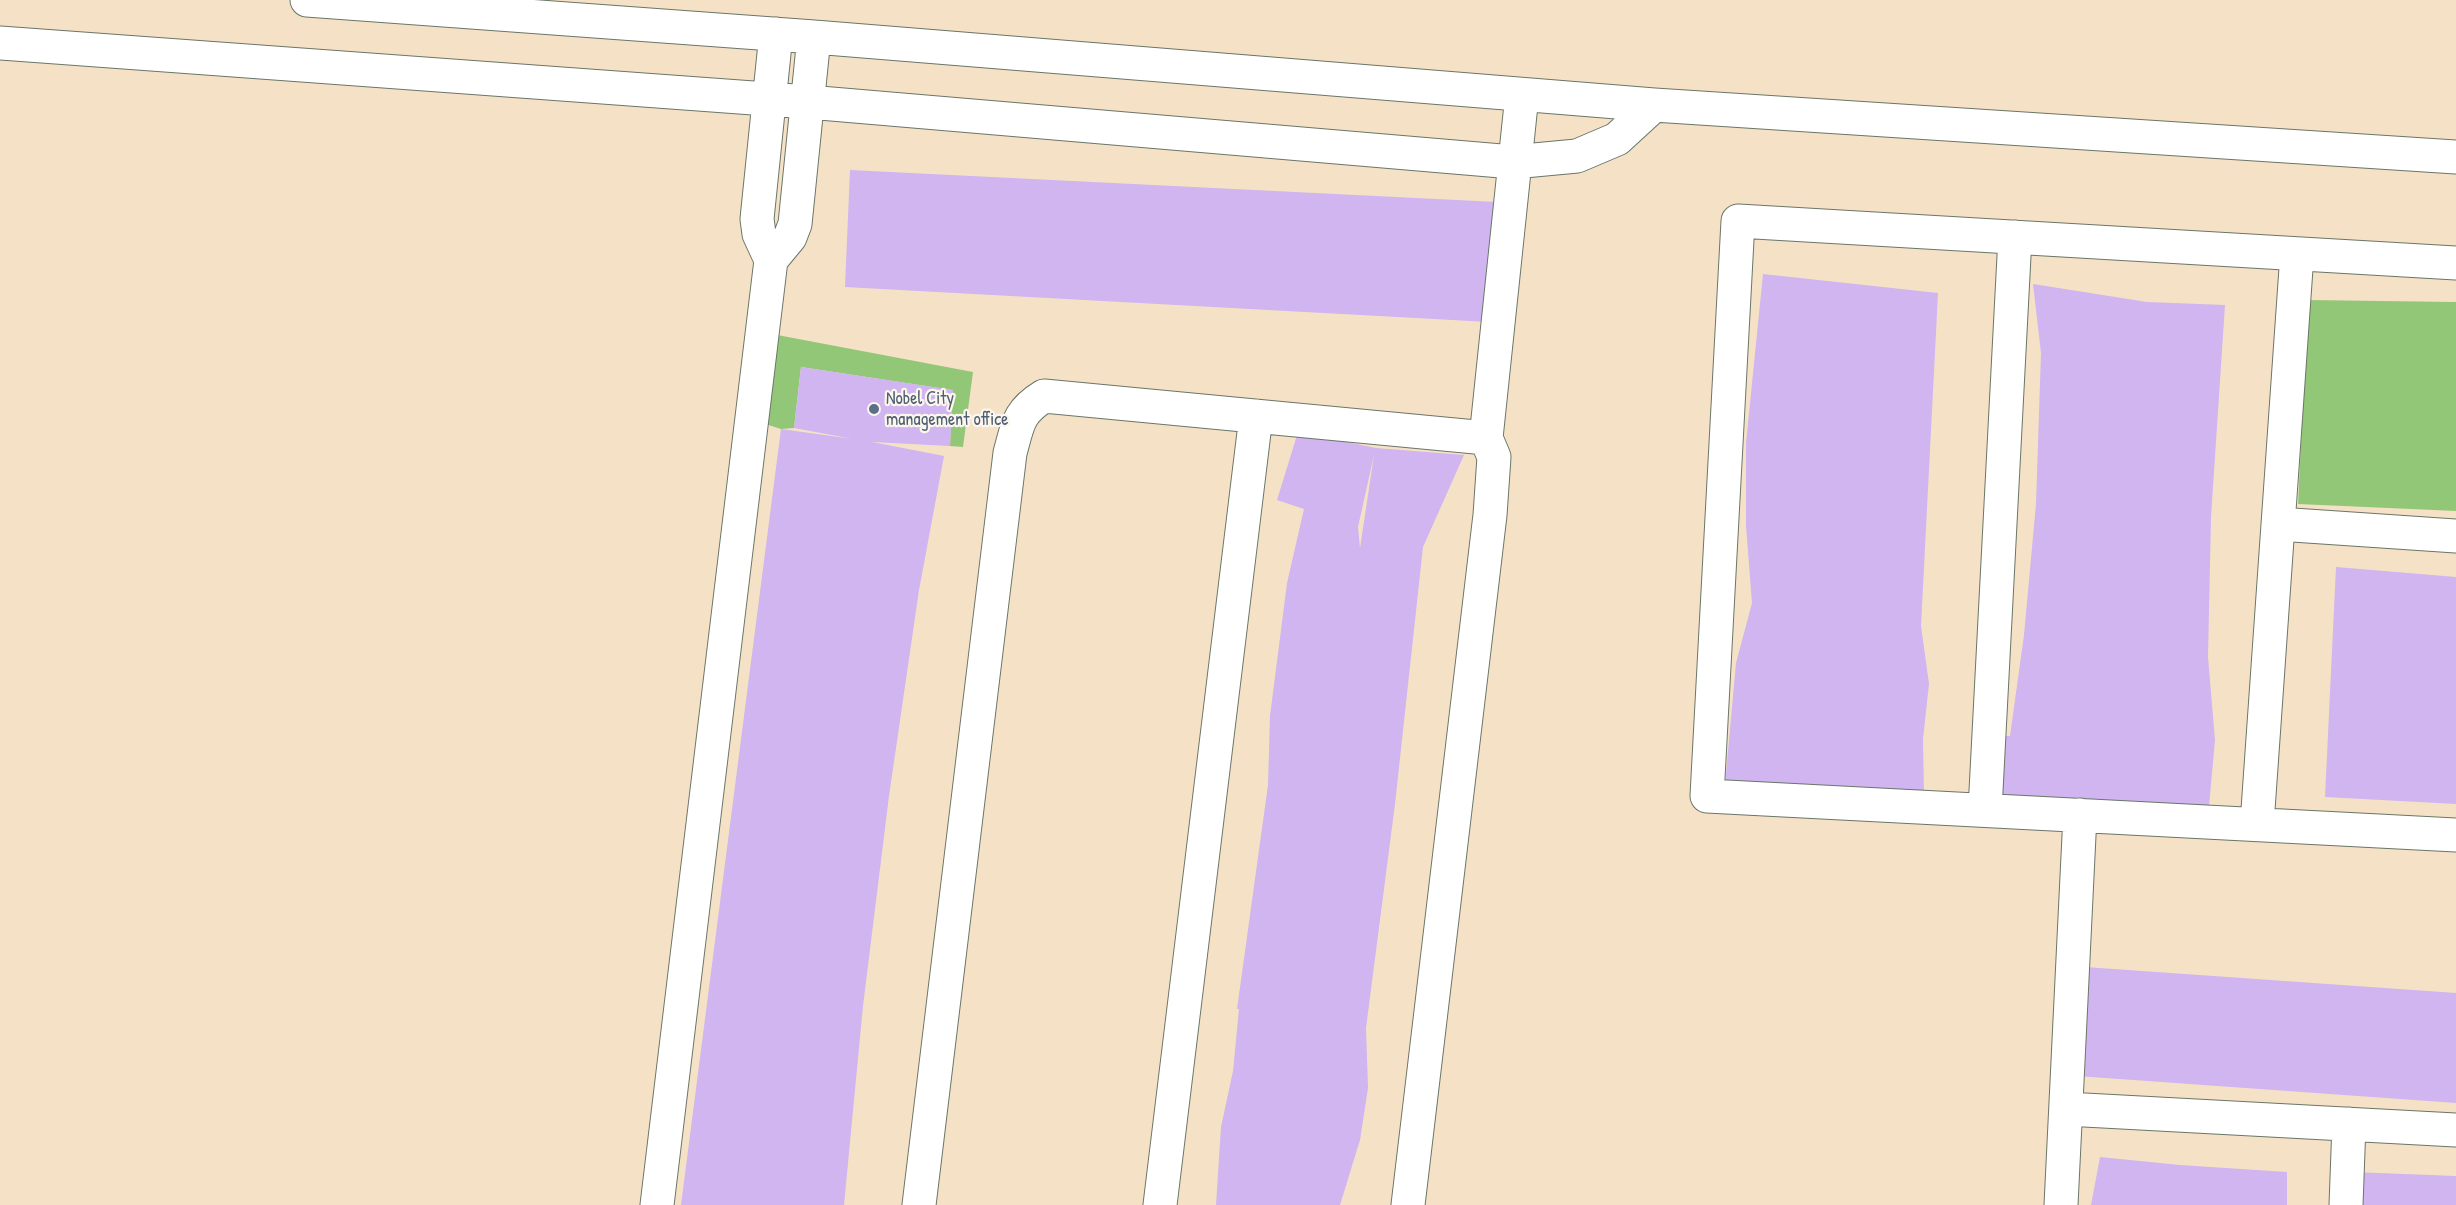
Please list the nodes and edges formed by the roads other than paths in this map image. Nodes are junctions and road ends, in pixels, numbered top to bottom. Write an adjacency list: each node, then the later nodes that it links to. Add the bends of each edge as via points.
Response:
1 (307, 0): 2 (street)
2 (776, 34): 3 (street); 6 (street)
3 (814, 37): 5 (street); 7 (street)
4 (0, 43): 6 (street)
5 (1522, 95): 8 (street); 10 (street)
6 (769, 99): 7 (street); 13 (street, via 757,219)
7 (808, 102): 10 (street); 13 (street, via 795,224 790,237)
8 (1654, 105): 9 (street); 10 (street, via 1617,139 1577,156)
9 (2456, 157)
10 (1513, 162): 16 (street)
11 (2015, 237): 12 (street); 19 (street); 19 (street, via 1738,221 1737,233 1707,796)
12 (2297, 254): 14 (street); 17 (street)
13 (771, 260): 26 (street)
14 (2456, 263)
15 (1256, 416): 16 (street); 27 (street, via 1044,396 1027,407 1018,422 1010,453); 28 (street)
16 (1486, 438): 29 (street, via 1494,457 1490,515)
17 (2278, 524): 18 (street); 21 (street)
18 (2456, 536)
19 (1984, 810): 20 (street)
20 (2080, 815): 21 (street); 23 (street)
21 (2257, 824): 22 (street)
22 (2456, 835)
23 (2066, 1109): 24 (street); 30 (street)
24 (2349, 1124): 25 (street); 31 (street)
25 (2456, 1130)
26 (657, 1205)
27 (919, 1205)
28 (1160, 1205)
29 (1408, 1205)
30 (2061, 1205)
31 (2346, 1205)

